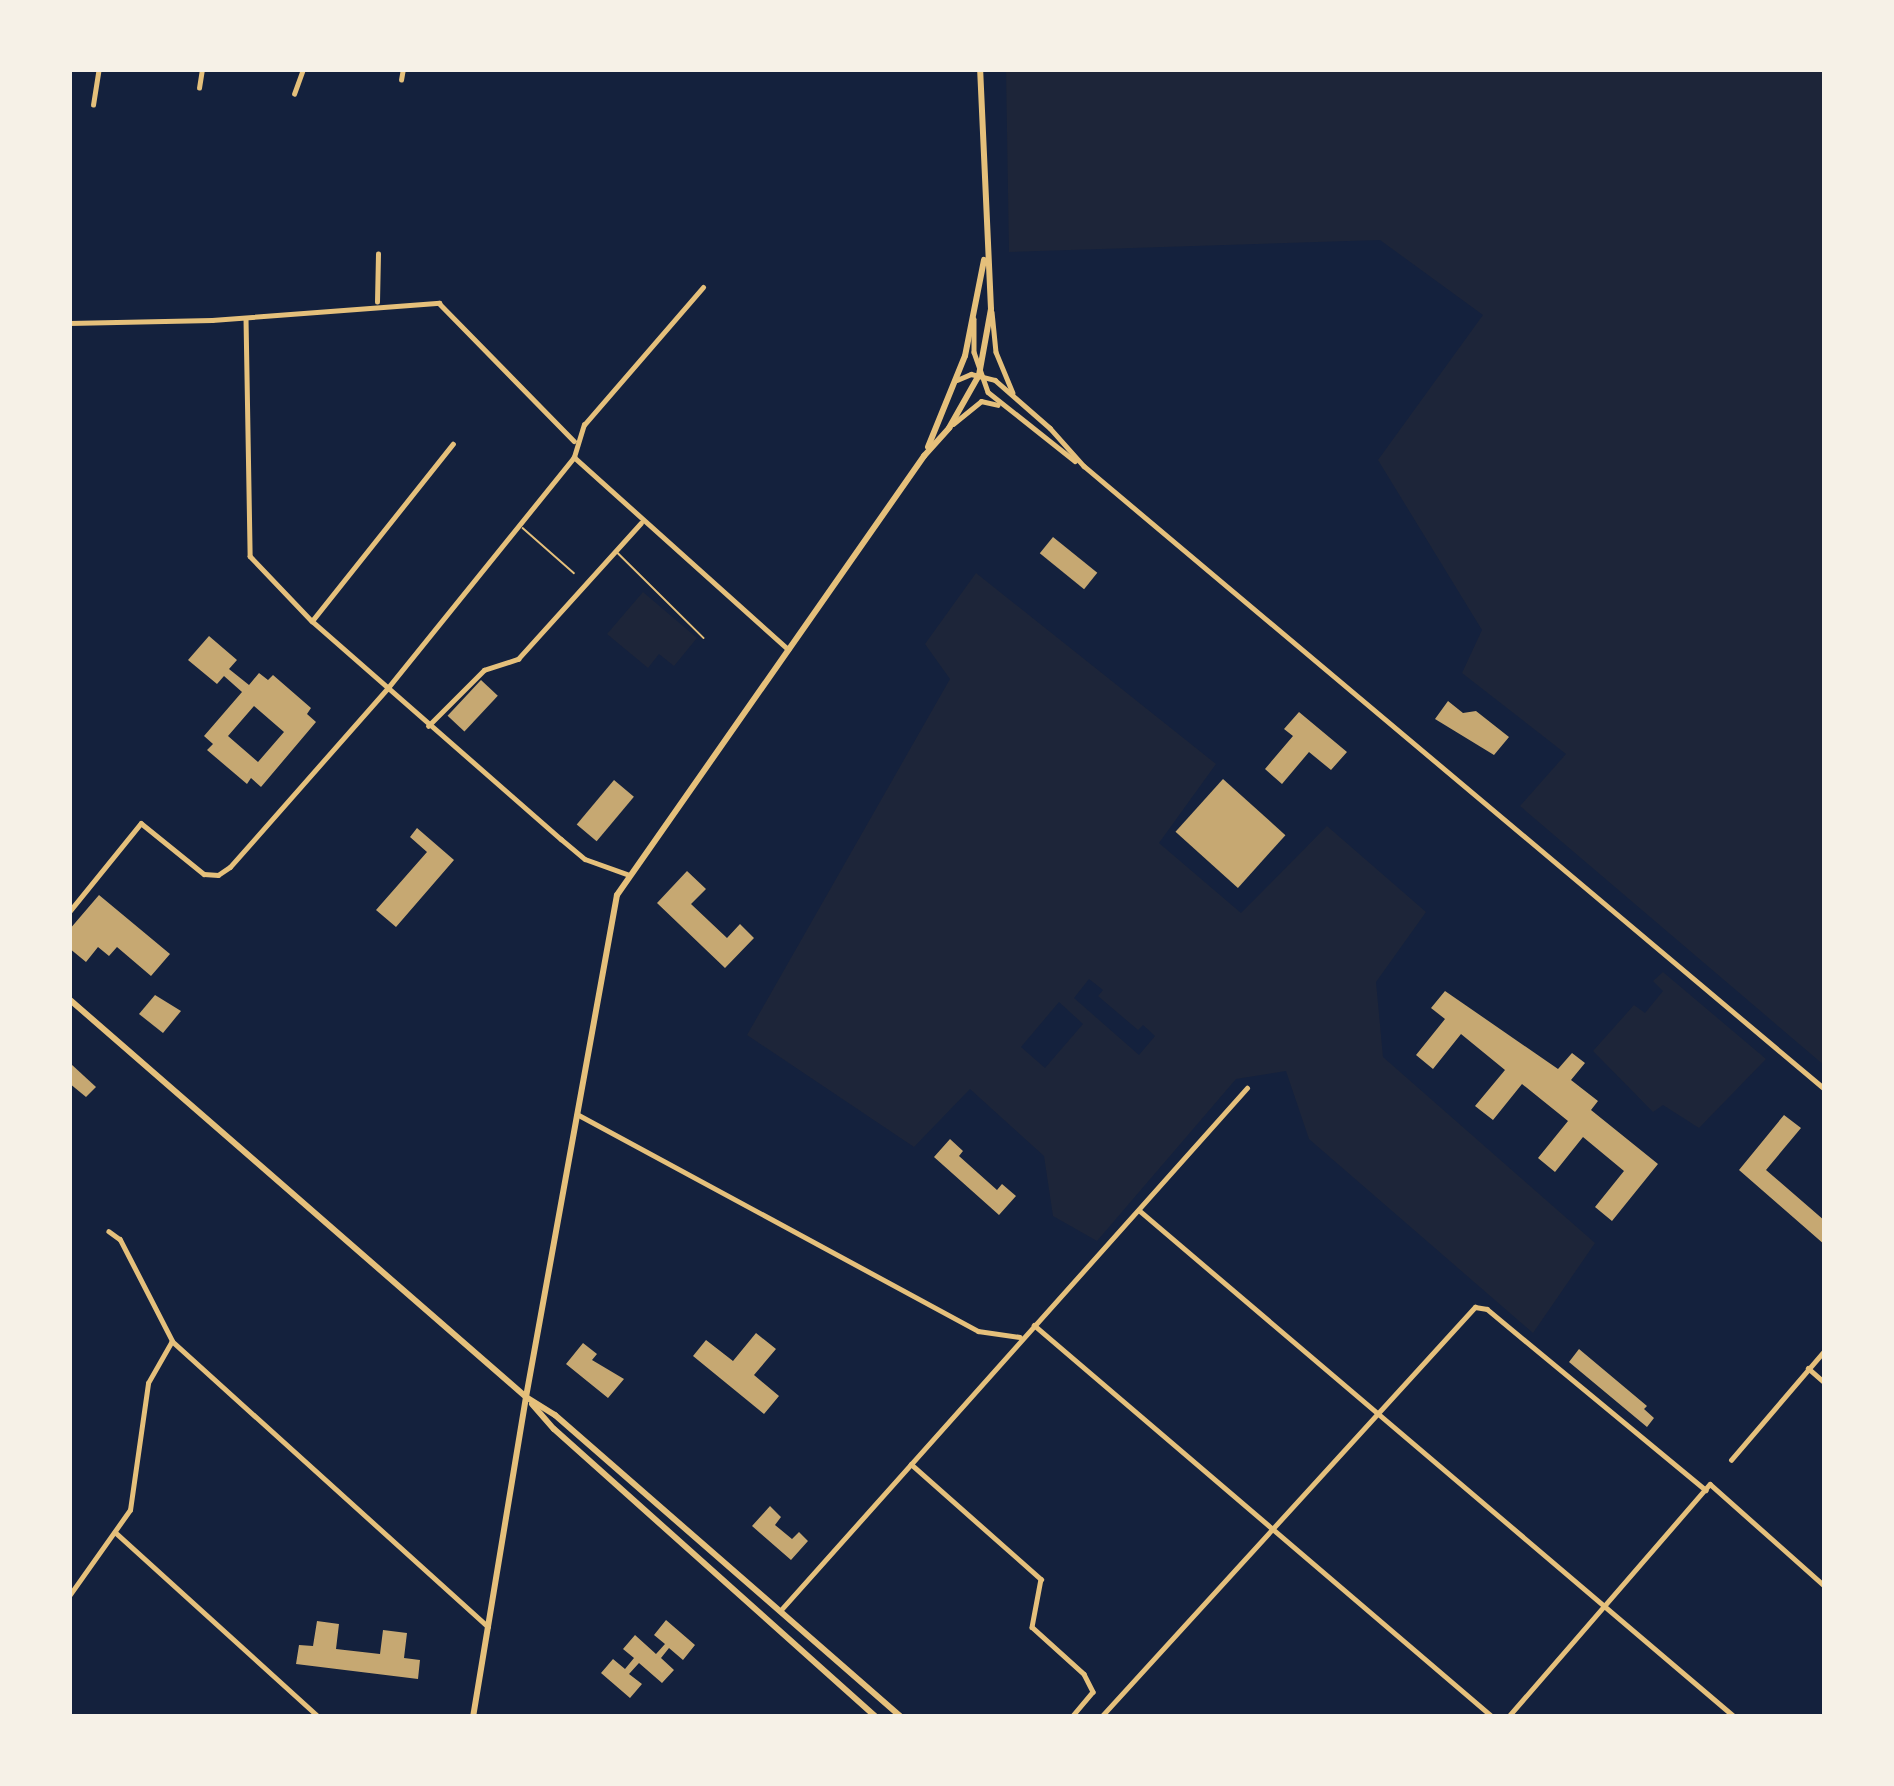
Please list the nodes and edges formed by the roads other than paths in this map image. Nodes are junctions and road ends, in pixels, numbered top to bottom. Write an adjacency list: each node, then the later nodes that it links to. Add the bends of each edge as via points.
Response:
1 (99, 69): 9 (street)
2 (202, 69): 7 (street)
3 (303, 69): 8 (street)
4 (403, 69): 6 (street)
5 (980, 69): 10 (main road)
6 (401, 80)
7 (199, 88)
8 (294, 94)
9 (93, 105)
10 (986, 249): 14 (main road); 15 (main road)
11 (378, 254): 13 (street)
12 (703, 286): 23 (street)
13 (376, 305): 16 (street); 23 (street, via 439,303)
14 (974, 308): 18 (street); 19 (main road)
15 (992, 309): 18 (main road); 20 (street, via 1004,378)
16 (246, 318): 17 (street); 32 (street, via 247,544 259,568)
17 (69, 323)
18 (979, 375): 19 (street); 20 (street); 21 (street); 22 (main road)
19 (957, 380): 25 (main road)
20 (1016, 398): 27 (street)
21 (1002, 406): 22 (street, via 980,401); 27 (street)
22 (949, 428): 25 (main road)
23 (576, 443): 26 (street)
24 (453, 444): 32 (street)
25 (924, 456): 34 (main road)
26 (574, 457): 28 (street); 29 (street)
27 (1084, 466): 41 (street)
28 (641, 523): 30 (street); 34 (street)
29 (520, 526): 31 (lane); 35 (street)
30 (614, 550): 33 (lane); 36 (street, via 518,659 484,670)
31 (574, 573)
32 (312, 621): 35 (street)
33 (704, 638)
34 (788, 649): 37 (main road)
35 (387, 688): 36 (street); 38 (street, via 218,875 204,874 141,823)
36 (428, 726): 37 (street, via 585,859)
37 (627, 874): 42 (main road, via 607,928)
38 (69, 912)
39 (69, 999): 51 (main road)
40 (1247, 1088): 43 (street)
41 (1825, 1089)
42 (577, 1114): 46 (street, via 978,1330); 51 (main road)
43 (1139, 1211): 45 (street); 52 (street)
44 (109, 1232): 47 (street)
45 (1034, 1325): 46 (street); 56 (street)
46 (1023, 1337): 54 (street)
47 (172, 1341): 57 (street, via 148,1383 136,1491); 62 (street)
48 (1825, 1350): 49 (street)
49 (1808, 1368): 50 (street); 53 (street)
50 (1825, 1383)
51 (526, 1397): 61 (main road); 62 (main road); 65 (main road)
52 (1378, 1413): 55 (street, via 1467,1312 1487,1309); 56 (street); 60 (street)
53 (1731, 1460)
54 (911, 1463): 61 (street); 67 (street, via 1043,1582 1032,1627 1093,1692)
55 (1708, 1487): 58 (street); 60 (street)
56 (1270, 1528): 68 (street); 69 (street)
57 (113, 1530): 59 (street); 63 (street)
58 (1825, 1586)
59 (69, 1596)
60 (1606, 1606): 70 (street); 71 (street)
61 (780, 1611): 66 (main road)
62 (488, 1628): 64 (main road)
63 (320, 1717)
64 (473, 1717)
65 (876, 1717)
66 (901, 1717)
67 (1072, 1717)
68 (1101, 1717)
69 (1493, 1717)
70 (1508, 1717)
71 (1735, 1717)

